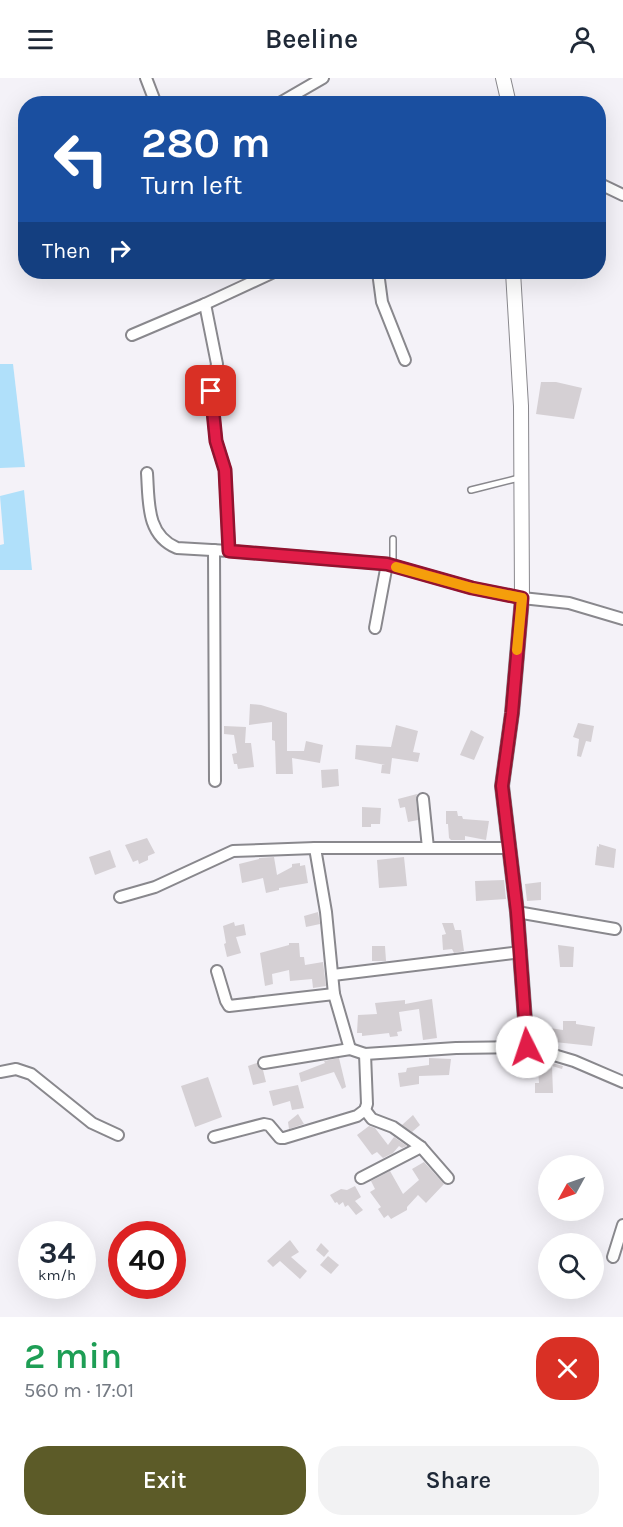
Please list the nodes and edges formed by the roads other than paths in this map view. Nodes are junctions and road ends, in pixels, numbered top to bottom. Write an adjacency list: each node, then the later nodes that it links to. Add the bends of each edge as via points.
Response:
1 (146, 78): 4 (street)
2 (323, 78): 5 (street)
3 (503, 78): 6 (street)
4 (153, 96)
5 (294, 96)
6 (507, 96)
7 (606, 187): 8 (street)
8 (623, 195)
9 (259, 279): 12 (street)
10 (379, 279): 14 (street, via 382,302)
11 (513, 279): 16 (street)
12 (206, 304): 13 (street); 20 (street, via 217,364 211,391 216,441 225,470)
13 (132, 334)
14 (405, 360)
15 (147, 473): 19 (street, via 150,518 160,537 177,548)
16 (521, 478): 17 (lane); 22 (street)
17 (471, 490)
18 (393, 539): 21 (lane)
19 (214, 550): 20 (street); 25 (street)
20 (229, 551): 21 (street)
21 (390, 565): 22 (street); 24 (street)
22 (522, 598): 23 (street, via 569,603); 29 (street, via 502,786)
23 (623, 619)
24 (375, 628)
25 (215, 781)
26 (423, 799): 28 (street)
27 (315, 848): 28 (street); 30 (street, via 233,851 155,887); 35 (street)
28 (428, 848): 29 (street)
29 (510, 848): 31 (street)
30 (120, 897)
31 (517, 912): 32 (street); 33 (street)
32 (615, 929)
33 (521, 952): 35 (street); 37 (street)
34 (217, 971): 36 (street, via 229,1005)
35 (333, 975): 36 (street)
36 (334, 994): 38 (street)
37 (527, 1047): 39 (street); 42 (street)
38 (350, 1049): 39 (street); 40 (street)
39 (365, 1054): 43 (street)
40 (264, 1063)
41 (0, 1072): 44 (street, via 16,1069 31,1074 92,1123)
42 (623, 1082)
43 (365, 1110): 45 (street, via 357,1116 284,1138 264,1124); 46 (street, via 372,1119 393,1127)
44 (118, 1135)
45 (214, 1137)
46 (421, 1147): 47 (street); 48 (street)
47 (361, 1178)
48 (448, 1178)
49 (623, 1225): 50 (street)
50 (613, 1257)

